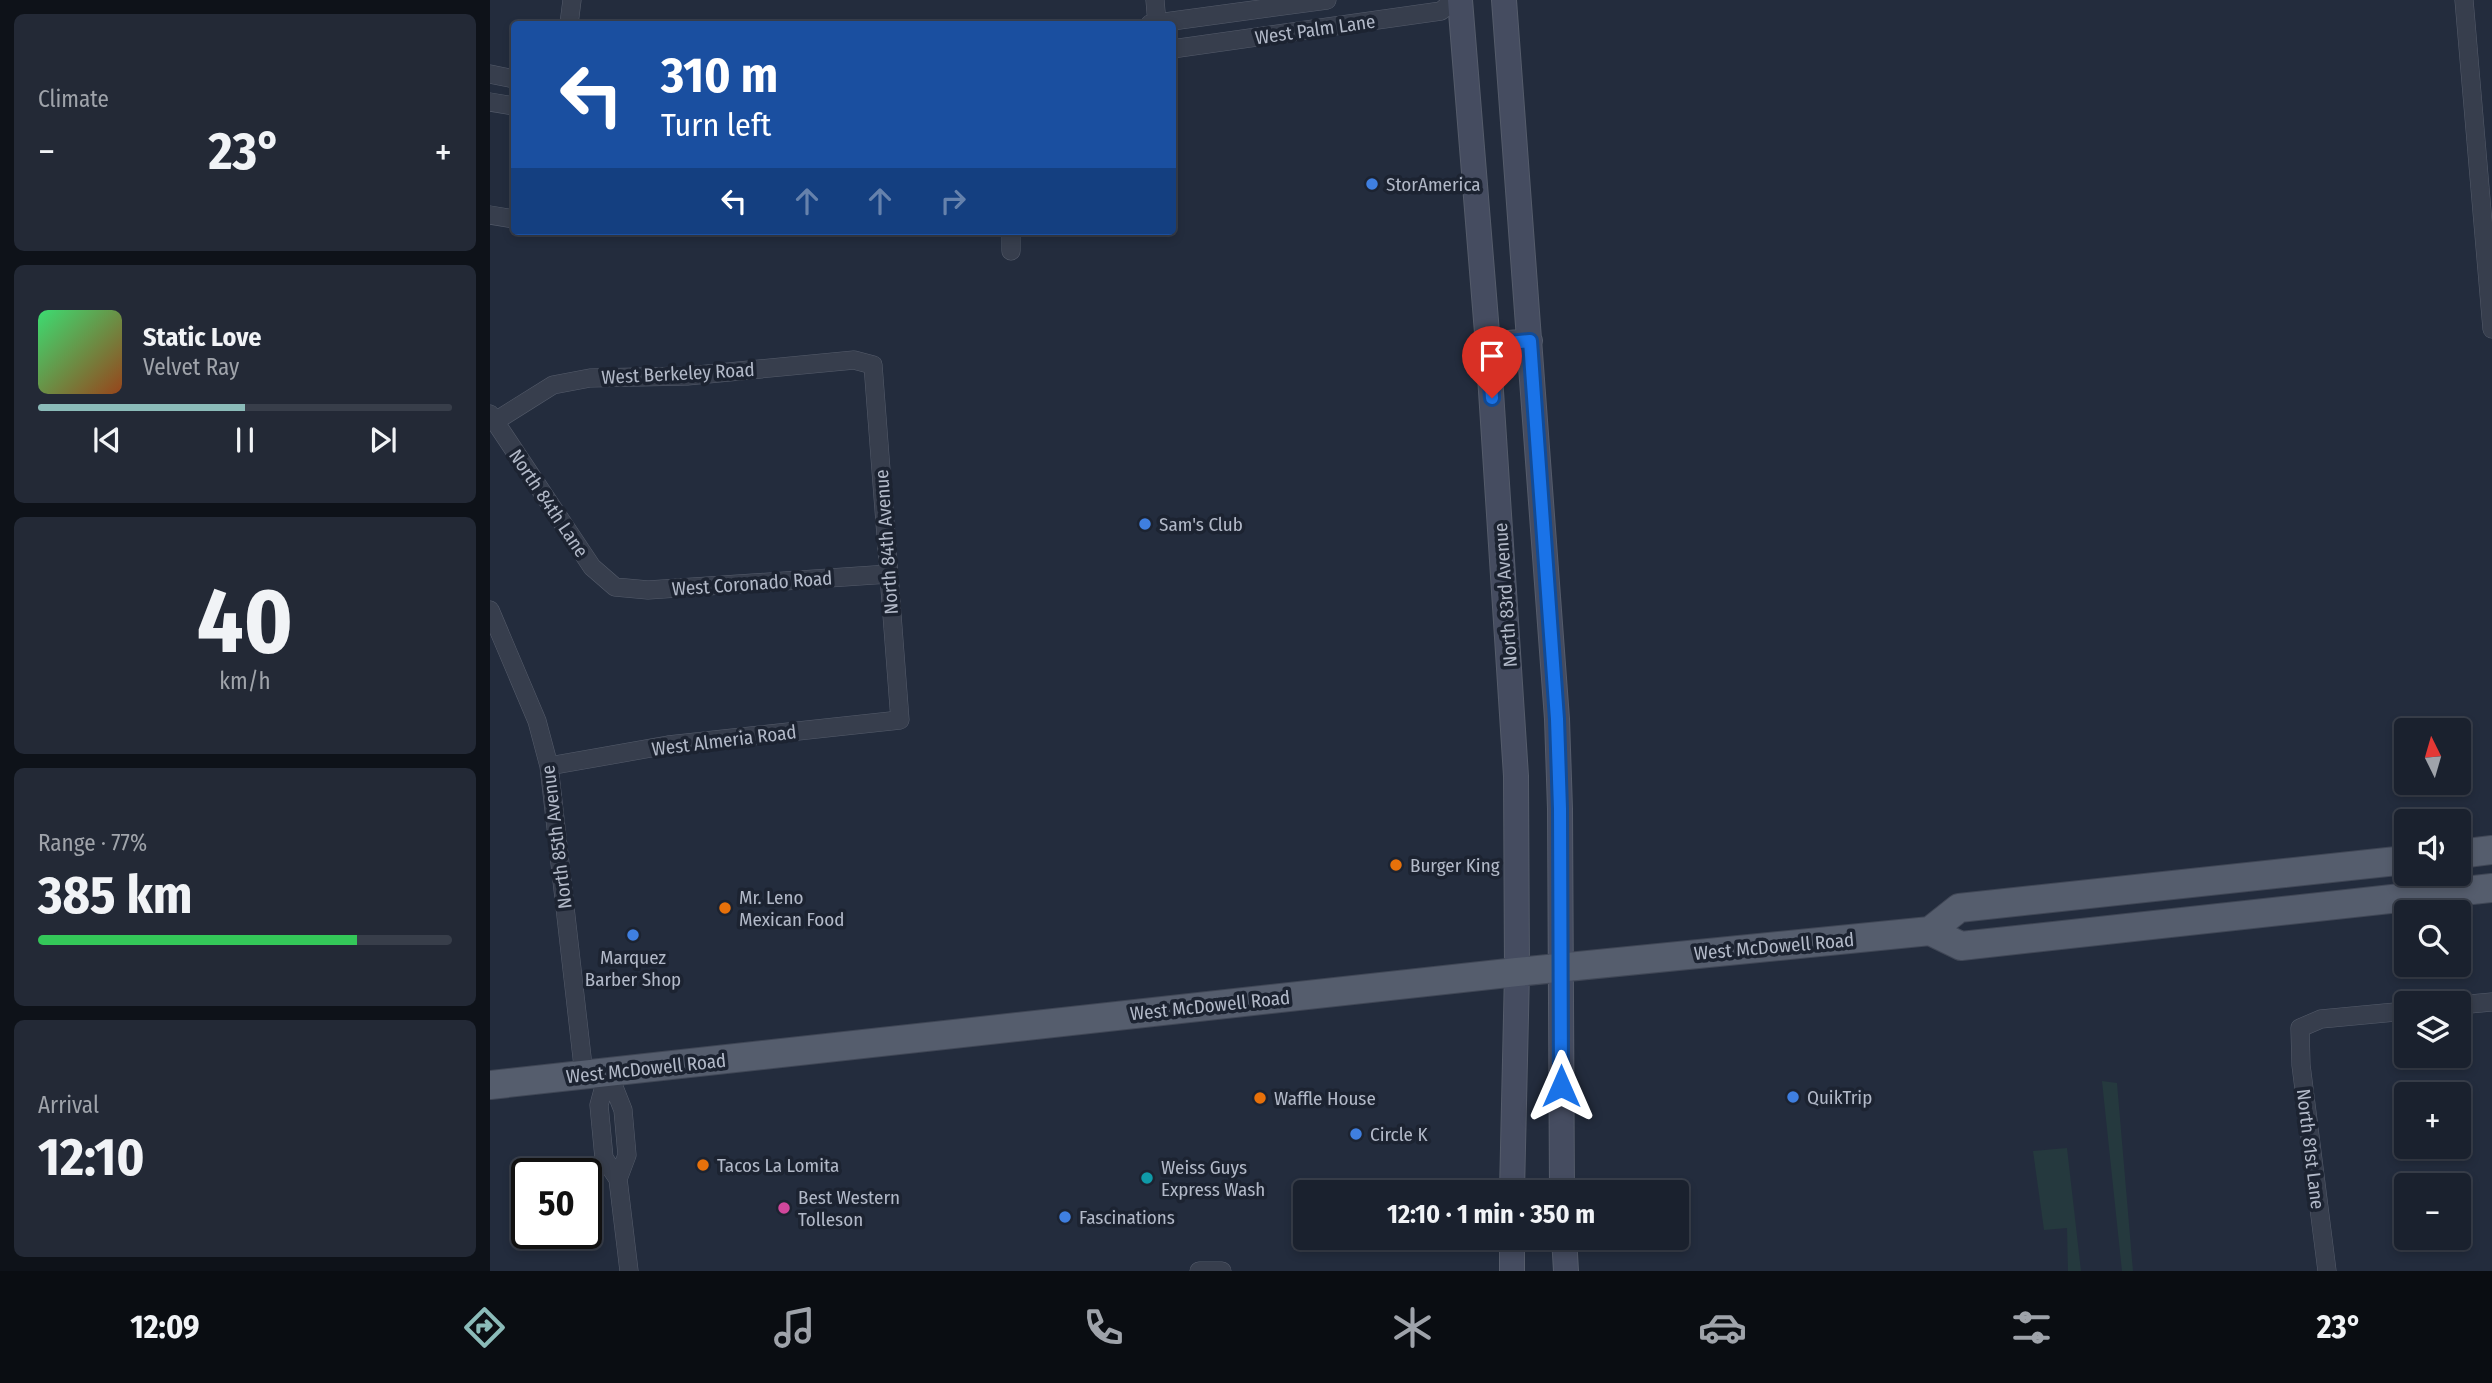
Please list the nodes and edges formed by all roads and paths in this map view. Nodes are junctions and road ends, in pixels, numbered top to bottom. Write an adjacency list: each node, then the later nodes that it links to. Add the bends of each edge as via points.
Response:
1 (572, 0): 8 (street)
2 (1155, 0): 9 (street)
3 (1327, 0): 10 (street, West Palm Lane)
4 (1454, 0): 11 (street, West Palm Lane, via 1441,12)
5 (1460, 0): 23 (main road, North 83rd Avenue)
6 (1504, 0): 22 (main road)
7 (2465, 0): 20 (street)
8 (569, 21)
9 (1157, 21)
10 (1176, 21)
11 (1176, 48)
12 (490, 75): 13 (street)
13 (511, 78)
14 (490, 102): 15 (street)
15 (511, 106)
16 (490, 215): 17 (street)
17 (511, 218)
18 (1011, 235): 19 (street)
19 (1012, 251)
20 (2492, 323): 21 (street)
21 (2492, 329)
22 (1530, 341): 23 (main road); 36 (main road, via 1556,697)
23 (1488, 345): 37 (main road, North 83rd Avenue, via 1516,776)
24 (873, 365): 25 (street, West Berkeley Road, via 854,360 687,376 590,378 553,385); 26 (street, North 84th Avenue)
25 (492, 418): 27 (street, North 84th Lane, via 592,567)
26 (889, 574): 27 (street, West Coronado Road, via 648,590); 29 (street, North 84th Avenue)
27 (615, 587)
28 (490, 610): 30 (street, North 85th Avenue, via 537,721)
29 (900, 720): 30 (street, West Almeria Road, via 668,745)
30 (549, 766): 41 (street, North 85th Avenue)
31 (2492, 850): 32 (main road)
32 (2471, 853)
33 (2394, 861): 35 (main road, via 1959,908)
34 (2492, 888): 35 (main road, via 1961,946)
35 (1930, 931): 36 (main road, West McDowell Road)
36 (1561, 967): 37 (main road, West McDowell Road); 44 (main road)
37 (1517, 971): 41 (main road, West McDowell Road); 43 (main road, North 83rd Avenue)
38 (2492, 1002): 39 (street)
39 (2471, 1005)
40 (2394, 1012): 52 (street, North 81st Lane, via 2320,1019 2300,1028)
41 (596, 1073): 42 (main road, West McDowell Road); 47 (street, North 85th Avenue, via 623,1111 627,1155 618,1179)
42 (490, 1085)
43 (1512, 1180)
44 (1562, 1180)
45 (1512, 1250): 50 (main road)
46 (1565, 1250): 51 (main road)
47 (629, 1271)
48 (1199, 1271): 49 (street)
49 (1222, 1271)
50 (1512, 1271)
51 (1566, 1271)
52 (2327, 1271)

